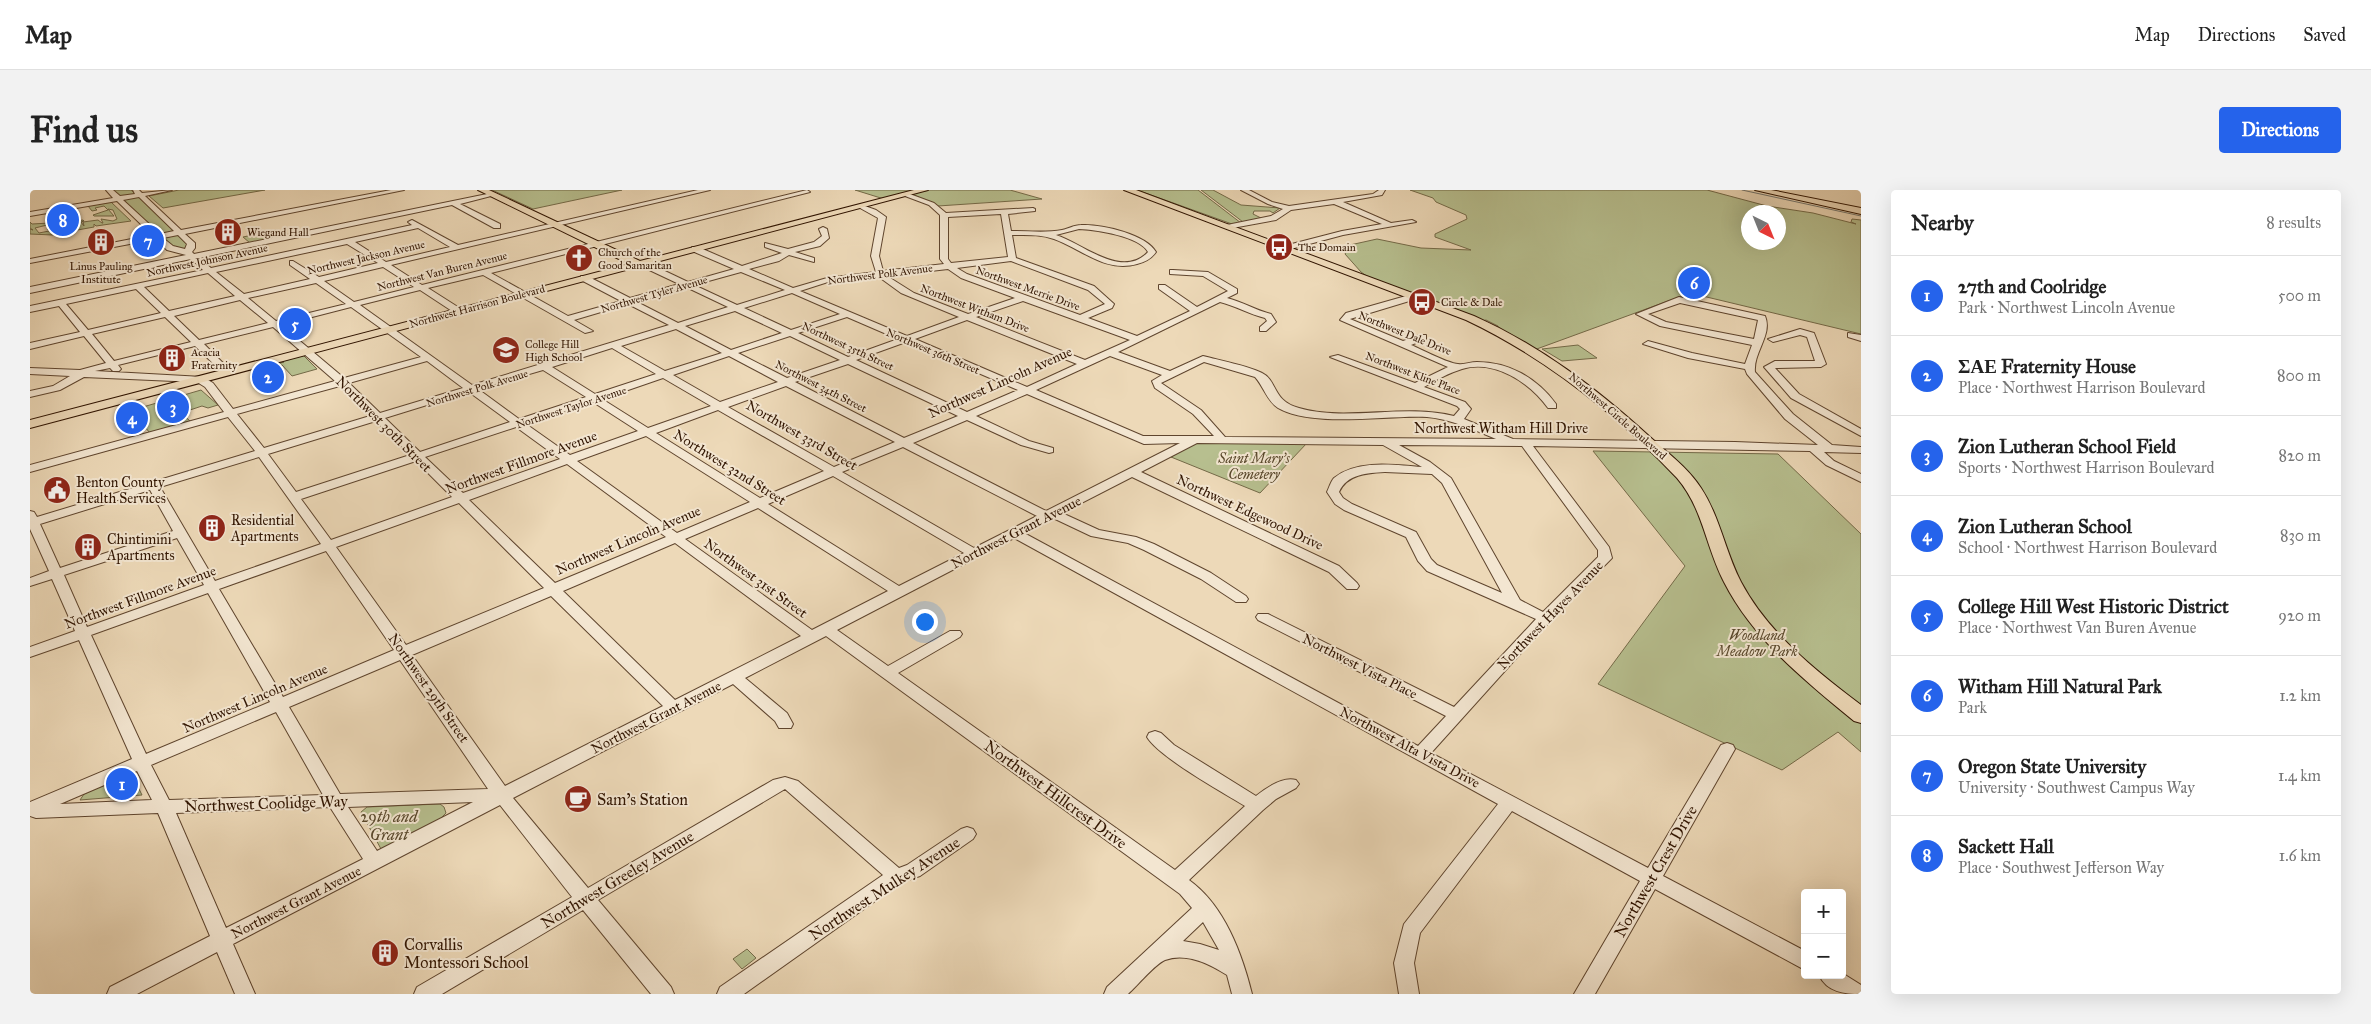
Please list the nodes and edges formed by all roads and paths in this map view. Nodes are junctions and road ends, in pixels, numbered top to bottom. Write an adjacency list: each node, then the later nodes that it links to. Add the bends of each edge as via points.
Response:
1 (109, 190): 15 (street)
2 (169, 190): 11 (street)
3 (401, 190): 33 (street)
4 (482, 190): 13 (main road)
5 (707, 190): 29 (street, Northwest Jackson Avenue)
6 (924, 190): 14 (main road, Northwest Harrison Boulevard)
7 (1128, 190): 31 (main road, Northwest Circle Boulevard)
8 (1244, 190): 19 (street)
9 (1382, 190): 16 (street, via 1374,196)
10 (1759, 190): 22 (main road)
11 (137, 192): 15 (street); 33 (street)
12 (807, 192): 38 (street, Northwest Van Buren Avenue)
13 (492, 195): 17 (street); 29 (main road)
14 (906, 195): 18 (main road, Northwest Harrison Boulevard); 25 (street, via 931,203)
15 (118, 199): 23 (street); 36 (street)
16 (1336, 202): 19 (street); 28 (street)
17 (453, 203): 24 (street); 27 (street)
18 (862, 207): 42 (main road, Northwest Harrison Boulevard); 55 (street, via 882,217 875,258)
19 (1289, 208): 31 (street, via 1273,218)
20 (1033, 210): 21 (street)
21 (1004, 211): 25 (street); 34 (street)
22 (1861, 211)
23 (30, 214)
24 (398, 214): 30 (street); 44 (street)
25 (944, 214): 51 (street, via 944,259)
26 (1412, 222): 28 (street)
27 (494, 224)
28 (1390, 224): 41 (street)
29 (554, 225): 38 (main road); 40 (street, Northwest Jackson Avenue)
30 (419, 226): 37 (street, Northwest Johnson Avenue); 40 (street)
31 (1230, 227): 41 (main road, Northwest Circle Boulevard)
32 (823, 229): 43 (street, via 826,236 821,242)
33 (180, 232): 36 (street); 44 (street, via 191,243)
34 (1008, 233): 35 (street); 45 (street)
35 (1060, 235): 35 (street, via 1088,255 1118,264 1135,263 1149,257 1152,252 1145,243 1097,228 1082,227)
36 (157, 237): 44 (street, via 170,248); 47 (street)
37 (348, 241): 49 (street); 53 (street, Northwest Johnson Avenue)
38 (595, 244): 50 (main road); 54 (street, Northwest Van Buren Avenue)
39 (768, 245): 43 (street)
40 (456, 248): 49 (street, Northwest Jackson Avenue)
41 (1287, 248): 67 (main road, Northwest Circle Boulevard)
42 (695, 249): 50 (main road, Northwest Harrison Boulevard); 52 (street, Northwest 36th Street)
43 (789, 252): 46 (street); 52 (street, Northwest Tyler Avenue)
44 (189, 254): 53 (street, Northwest 30th Street); 63 (street)
45 (1012, 258): 51 (street, Northwest Polk Avenue); 81 (street, via 1091,288 1110,304)
46 (810, 260)
47 (30, 261)
48 (293, 263): 58 (street, Northwest 31st Street)
49 (384, 264): 58 (street, Northwest Jackson Avenue); 61 (street)
50 (641, 265): 57 (main road, Northwest Harrison Boulevard); 59 (street, Northwest 35th Street)
51 (948, 265): 55 (street, Northwest Polk Avenue); 68 (street, Northwest Merrie Drive, via 964,276)
52 (741, 269): 59 (street, Northwest Tyler Avenue); 64 (street, Northwest 36th Street)
53 (210, 271): 60 (street, Northwest Johnson Avenue); 66 (street, Northwest 30th Street)
54 (484, 272): 61 (street, Northwest Van Buren Avenue); 65 (street)
55 (881, 272): 64 (street, Northwest Polk Avenue, via 836,278); 79 (street, Northwest Witham Drive, via 892,284 912,295)
56 (1173, 272): 69 (street, Northwest Lincoln Avenue, via 1205,274 1234,290)
57 (584, 278): 65 (main road, Northwest Harrison Boulevard); 70 (street, Northwest 34th Street)
58 (317, 280): 66 (street, Northwest Jackson Avenue); 72 (street, Northwest 31st Street)
59 (686, 285): 70 (street, Northwest Tyler Avenue); 73 (street, Northwest 35th Street)
60 (138, 286): 71 (street, Northwest Johnson Avenue); 77 (street)
61 (421, 287): 72 (street, Northwest Van Buren Avenue); 75 (street)
62 (1162, 287): 76 (street)
63 (30, 290)
64 (792, 290): 73 (street, Northwest Polk Avenue); 78 (street, Northwest 36th Street)
65 (523, 294): 75 (main road, Northwest Harrison Boulevard); 80 (street)
66 (243, 296): 77 (street, Northwest Jackson Avenue); 82 (street, Northwest 30th Street)
67 (1413, 297): 98 (street, Northwest Dale Drive, via 1343,319 1348,324); 142 (main road, Northwest Circle Boulevard, via 1483,324 1542,355 1587,387)
68 (1022, 298): 79 (street, Northwest Fillmore Avenue); 81 (street, Northwest Merrie Drive)
69 (1220, 298): 76 (street, Northwest Lincoln Avenue); 85 (street, via 1268,316 1272,322)
70 (629, 301): 80 (street, Northwest Tyler Avenue); 83 (street, Northwest 34th Street)
71 (61, 303): 74 (street, Northwest Johnson Avenue); 87 (street)
72 (352, 304): 82 (street, Northwest Van Buren Avenue); 84 (street, Northwest 31st Street)
73 (736, 308): 83 (street, Northwest Polk Avenue); 88 (street, Northwest 35th Street)
74 (30, 309)
75 (458, 311): 84 (main road, Northwest Harrison Boulevard)
76 (1196, 312): 92 (street, Northwest Lincoln Avenue)
77 (168, 314): 87 (street, Northwest Jackson Avenue); 95 (street)
78 (848, 314): 88 (street, Northwest Taylor Avenue); 94 (street, Northwest 36th Street)
79 (969, 318): 94 (street, Northwest Fillmore Avenue); 107 (street, Northwest Witham Drive)
80 (567, 319): 86 (street)
81 (1079, 319): 92 (street, Northwest Merrie Drive)
82 (275, 323): 95 (street, Northwest Van Buren Avenue); 101 (street, Northwest 30th Street)
83 (677, 326): 100 (street, Northwest Polk Avenue); 103 (street, Northwest 34th Street)
84 (388, 329): 101 (main road, Northwest Harrison Boulevard); 105 (street, Northwest 31st Street)
85 (1263, 329)
86 (588, 331)
87 (87, 333): 99 (street, Northwest Jackson Avenue); 108 (street)
88 (791, 333): 103 (street, Northwest Taylor Avenue); 106 (street, Northwest 35th Street)
89 (1850, 335): 91 (street)
90 (1423, 338): 98 (street)
91 (1861, 338)
92 (1136, 339): 102 (street, Northwest Lincoln Avenue)
93 (1774, 339): 135 (street, via 1800,332 1810,335 1821,364 1775,364 1769,367 1795,396)
94 (909, 340): 106 (street, Northwest Fillmore Avenue); 123 (street, Northwest 36th Street)
95 (197, 342): 108 (street, Northwest Van Buren Avenue); 112 (street)
96 (1758, 343): 96 (street, via 1663,324 1640,314 1679,300 1758,317 1763,320); 110 (street)
97 (1648, 344): 110 (street)
98 (1402, 345): 111 (street, Northwest Dale Drive)
99 (30, 346)
100 (613, 346): 109 (street, Northwest Polk Avenue); 117 (street, Northwest 33rd Street)
101 (308, 351): 118 (main road, Northwest Harrison Boulevard); 119 (street, Northwest 30th Street)
102 (1109, 352): 107 (street, Northwest Lincoln Avenue); 116 (street)
103 (730, 353): 117 (street, Northwest Taylor Avenue); 120 (street, Northwest 34th Street)
104 (1335, 357): 121 (street, Northwest Kline Place)
105 (428, 358): 119 (street); 122 (street, Northwest 31st Street)
106 (850, 361): 120 (street, Northwest Fillmore Avenue); 129 (street, Northwest 35th Street)
107 (1084, 362): 123 (street, Northwest Lincoln Avenue)
108 (112, 364): 114 (street, Northwest Van Buren Avenue); 115 (street)
109 (545, 367): 122 (street, Northwest Polk Avenue); 125 (street, Northwest 32nd Street)
110 (1748, 367): 144 (street, via 1773,399)
111 (1458, 368): 121 (street, Northwest Dale Drive); 126 (street, via 1480,365 1511,372 1538,387)
112 (224, 369)
113 (30, 371): 114 (street)
114 (82, 373): 115 (street); 124 (street, via 56,388)
115 (118, 374): 118 (street)
116 (1168, 374): 131 (street, via 1198,359 1206,359 1255,373 1262,378 1275,400 1300,412 1421,414); 138 (street, via 1159,379 1157,385 1208,422)
117 (666, 375): 125 (street, Northwest Taylor Avenue); 127 (street, Northwest 33rd Street)
118 (200, 379): 128 (street, Northwest 29th Street); 132 (main road, Northwest Harrison Boulevard)
119 (342, 382): 128 (street); 130 (street, Northwest 30th Street)
120 (788, 383): 127 (street, Northwest Fillmore Avenue); 139 (street, Northwest 34th Street)
121 (1416, 387): 131 (street, Northwest Kline Place, via 1465,406 1466,412 1458,418)
122 (471, 389): 130 (street, Northwest Polk Avenue); 133 (street, Northwest 31st Street)
123 (1026, 390): 129 (street, Northwest Lincoln Avenue); 136 (street, Northwest 36th Street)
124 (30, 394)
125 (595, 399): 133 (street, Northwest Taylor Avenue); 134 (street, Northwest 32nd Street)
126 (1552, 406)
127 (721, 407): 134 (street, Northwest Fillmore Avenue); 154 (street, Northwest 33rd Street)
128 (232, 413): 148 (street, Northwest 29th Street); 152 (street)
129 (967, 416): 139 (street, Northwest Lincoln Avenue); 145 (street, Northwest 35th Street, via 1025,443)
130 (378, 418): 148 (street, Northwest Polk Avenue); 149 (street, Northwest 30th Street)
131 (1459, 421): 141 (street)
132 (30, 424)
133 (519, 424): 149 (street, Northwest Taylor Avenue); 150 (street, Northwest 31st Street)
134 (648, 433): 150 (street, Northwest Fillmore Avenue); 160 (street, Northwest 32nd Street)
135 (1861, 433)
136 (1140, 439): 137 (street, Northwest Witham Hill Drive); 147 (street, Northwest 36th Street)
137 (1194, 440): 138 (street, Northwest Witham Hill Drive); 147 (street, Northwest Grant Avenue)
138 (1222, 440): 140 (street, Northwest Witham Hill Drive)
139 (904, 442): 154 (street, Northwest Lincoln Avenue); 161 (street, Northwest 34th Street)
140 (1384, 442): 141 (street, Northwest Witham Hill Drive); 153 (street)
141 (1521, 443): 142 (street, Northwest Witham Hill Drive); 177 (street, Northwest Hayes Avenue, via 1606,554)
142 (1649, 444): 143 (street, Northwest Witham Hill Drive); 188 (main road, Northwest Circle Boulevard, via 1682,474 1701,501 1730,578 1757,619 1811,675)
143 (1813, 448): 144 (street, Northwest Witham Hill Drive); 151 (street)
144 (1828, 449): 146 (street, Northwest Witham Hill Drive); 151 (street, via 1841,463)
145 (1049, 450)
146 (1861, 450)
147 (1170, 452): 155 (street, Northwest Grant Avenue)
148 (262, 453): 157 (street, Northwest Polk Avenue); 158 (street, Northwest 29th Street)
149 (418, 457): 158 (street, Northwest Taylor Avenue); 159 (street, Northwest 30th Street)
150 (569, 461): 159 (street, Northwest Fillmore Avenue); 165 (street, Northwest 31st Street)
151 (1841, 468): 156 (street)
152 (30, 469)
153 (1435, 470): 175 (street, via 1454,492); 175 (street, via 1382,468 1359,471 1338,481 1333,492 1343,504 1411,535 1432,568)
154 (835, 471): 160 (street, Northwest Lincoln Avenue); 167 (street, Northwest 33rd Street)
155 (1131, 472): 161 (street, Northwest Grant Avenue); 170 (street, Northwest Edgewood Drive, via 1334,569)
156 (1861, 478)
157 (152, 486): 162 (street, Northwest Polk Avenue); 164 (street)
158 (294, 497): 166 (street, Northwest 29th Street)
159 (461, 500): 166 (street, Northwest Fillmore Avenue); 172 (street, Northwest 30th Street)
160 (759, 503): 165 (street, Northwest Lincoln Avenue); 173 (street, Northwest 32nd Street)
161 (1050, 514): 163 (street, Northwest Grant Avenue); 174 (street, Northwest 34th Street, via 1095,533 1149,547 1212,579)
162 (32, 518): 168 (street)
163 (1015, 533): 167 (street, Northwest Grant Avenue); 192 (street, Northwest Alta Vista Drive)
164 (180, 534): 168 (street); 171 (street)
165 (676, 538): 172 (street, Northwest Lincoln Avenue); 179 (street, Northwest 31st Street)
166 (329, 546): 171 (street, Northwest Fillmore Avenue); 182 (street, Northwest 29th Street)
167 (974, 553): 173 (street, Northwest Grant Avenue)
168 (57, 574): 169 (street); 178 (street)
169 (30, 582)
170 (1352, 586)
171 (212, 587): 178 (street, Northwest Fillmore Avenue); 185 (street)
172 (553, 590): 182 (street, Northwest Lincoln Avenue); 186 (street, Northwest 30th Street)
173 (899, 592): 179 (street, Northwest Grant Avenue)
174 (1241, 599)
175 (1515, 603): 177 (street)
176 (1263, 617): 187 (street, Northwest Vista Place)
177 (1545, 618): 187 (street, Northwest Hayes Avenue)
178 (82, 633): 181 (street, Northwest Fillmore Avenue); 193 (street)
179 (819, 633): 183 (street, Northwest Hillcrest Drive); 184 (street, Northwest Grant Avenue)
180 (955, 634): 183 (street)
181 (30, 652)
182 (404, 652): 185 (street, Northwest Lincoln Avenue); 195 (street, Northwest 29th Street)
183 (889, 672): 207 (street, Northwest Hillcrest Drive)
184 (734, 677): 186 (street, Northwest Grant Avenue); 189 (street)
185 (281, 704): 193 (street, Northwest Lincoln Avenue); 197 (street)
186 (674, 708): 195 (street, Northwest Grant Avenue)
187 (1457, 715): 192 (street, Northwest Hayes Avenue)
188 (1861, 716)
189 (785, 724)
190 (1155, 736): 199 (street, via 1168,749)
191 (1727, 749): 206 (street, Northwest Crest Drive)
192 (1420, 754): 198 (street, Northwest Alta Vista Drive)
193 (142, 764): 200 (street); 201 (street, Northwest Lincoln Avenue)
194 (1290, 784): 199 (street)
195 (502, 795): 196 (street, Northwest Coolidge Way); 202 (street, Northwest Grant Avenue); 208 (street, Northwest 29th Street)
196 (459, 797): 197 (street, Northwest Coolidge Way); 202 (street)
197 (335, 801): 200 (street, Northwest Coolidge Way); 204 (street)
198 (1510, 801): 206 (street, Northwest Alta Vista Drive); 222 (street, via 1411,930 1404,962)
199 (1257, 805): 207 (street)
200 (164, 806): 201 (street, Northwest Coolidge Way); 210 (street)
201 (30, 810)
202 (459, 818): 204 (street, Northwest Grant Avenue)
203 (967, 834): 205 (street, Northwest Mulkey Avenue, via 913,871)
204 (374, 861): 210 (street, Northwest Grant Avenue)
205 (896, 876): 208 (street, Northwest Greeley Avenue, via 785,782); 219 (street, Northwest Mulkey Avenue)
206 (1651, 877): 212 (street, Northwest Alta Vista Drive); 223 (street, Northwest Crest Drive)
207 (1176, 881): 209 (street, Northwest Hillcrest Drive)
208 (586, 898): 217 (street, Northwest Greeley Avenue); 218 (street, Northwest 29th Street)
209 (1205, 908): 211 (street); 213 (street, Northwest Hillcrest Drive, via 1222,932)
210 (222, 940): 215 (street, Northwest Grant Avenue); 216 (street)
211 (1160, 952): 213 (street, via 1187,949 1202,952); 220 (street)
212 (1801, 959)
213 (1236, 970): 221 (street, Northwest Hillcrest Drive)
214 (1835, 979): 224 (street)
215 (117, 994)
216 (245, 994)
217 (424, 994)
218 (664, 994)
219 (727, 994)
220 (1114, 994)
221 (1242, 994)
222 (1409, 994)
223 (1584, 994)
224 (1858, 994)

